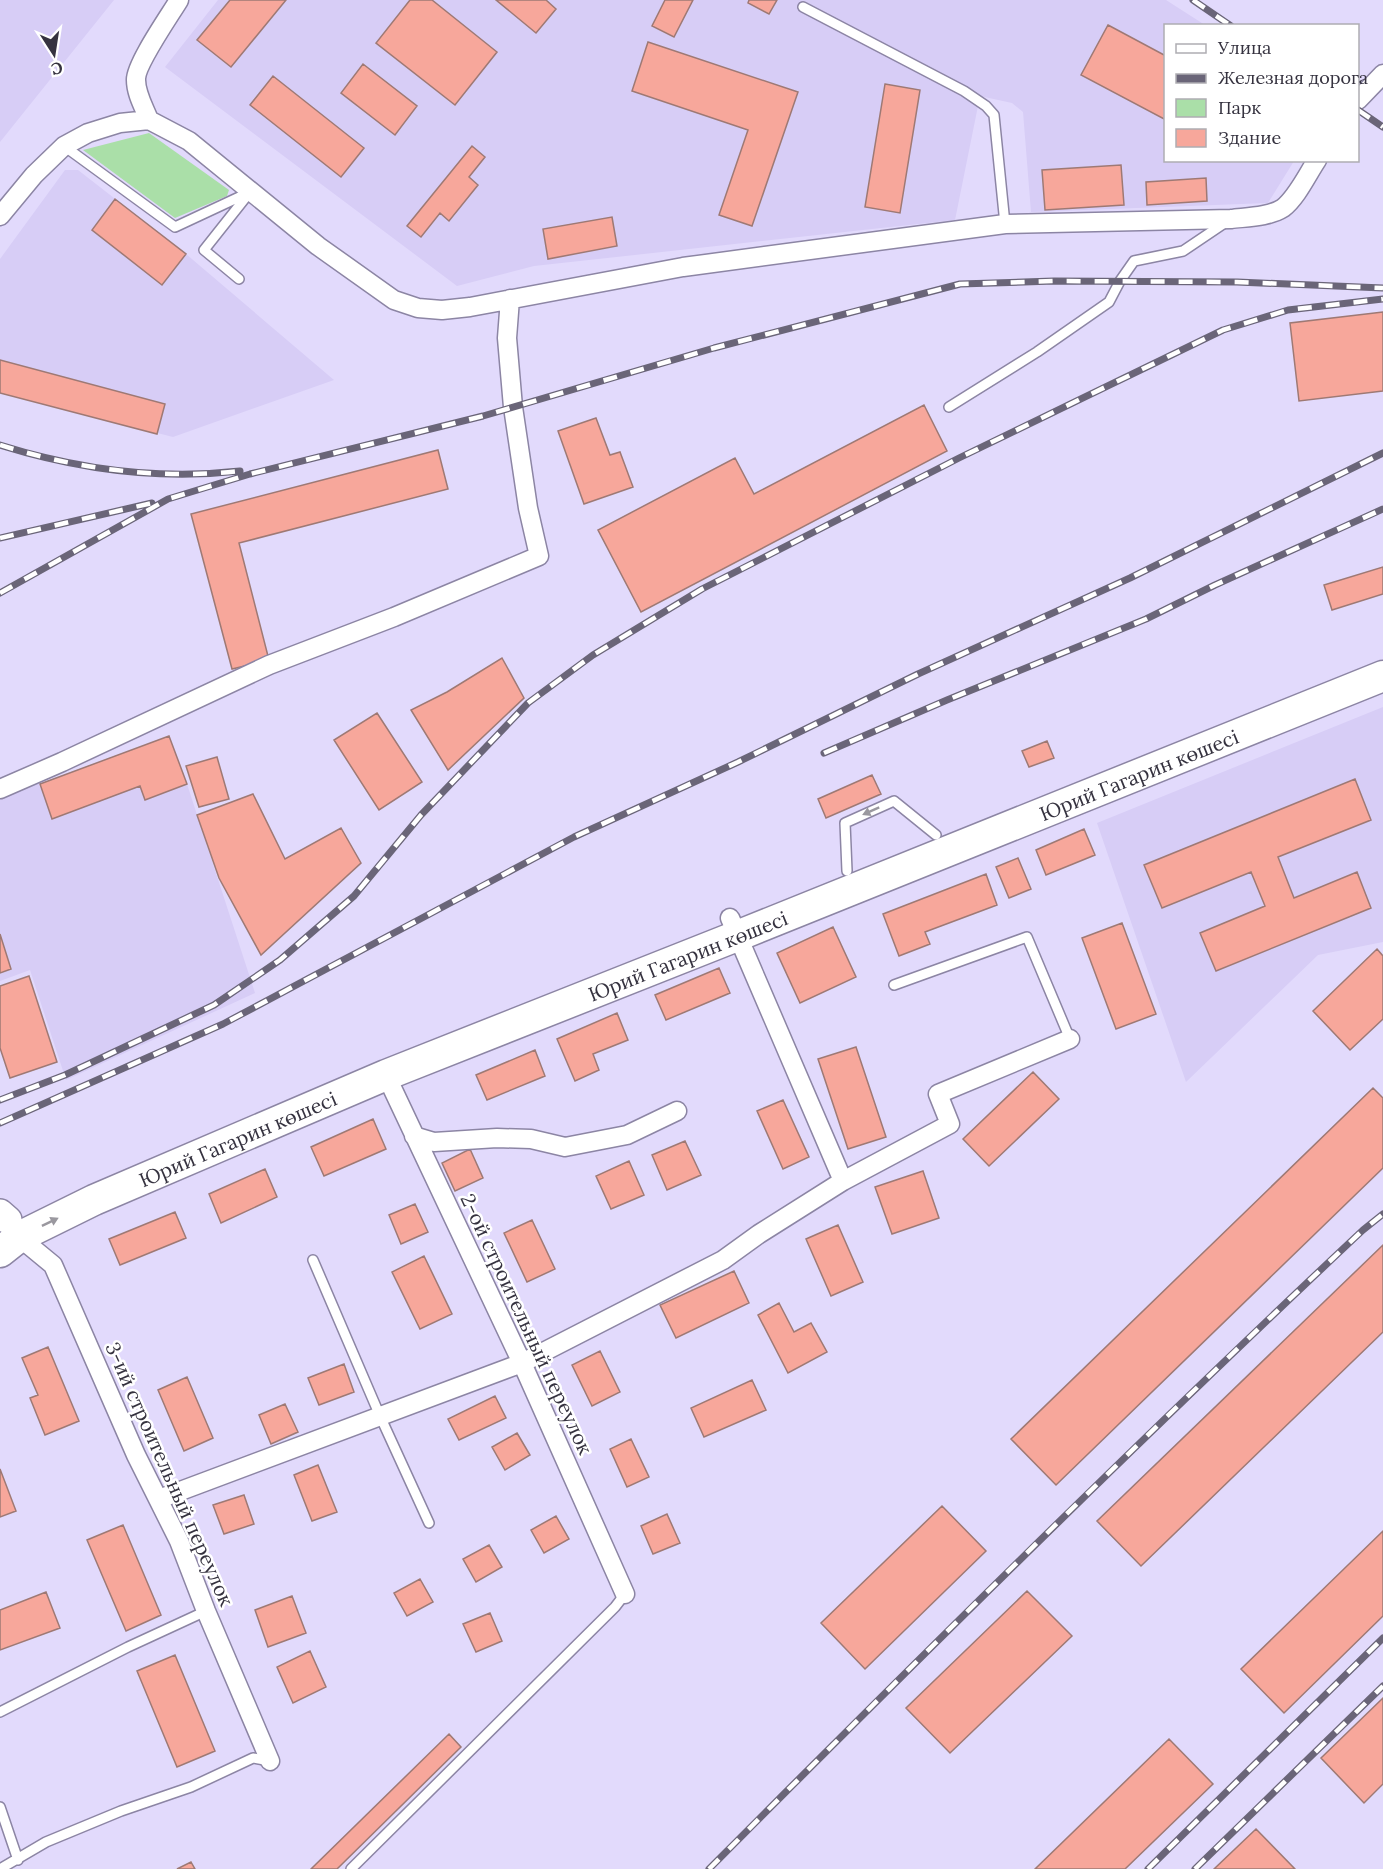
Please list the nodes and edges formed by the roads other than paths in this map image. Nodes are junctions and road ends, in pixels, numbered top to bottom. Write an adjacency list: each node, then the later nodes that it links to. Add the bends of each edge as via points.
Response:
1 (179, 0): 5 (street, via 135,78)
2 (802, 7): 11 (lane, via 986,106 994,115)
3 (1383, 74): 4 (street)
4 (1359, 99)
5 (149, 120): 6 (street, via 120,123); 8 (street, via 189,141)
6 (64, 146): 8 (lane, via 175,227); 9 (street)
7 (1316, 162): 10 (street, via 1282,208)
8 (250, 192): 12 (lane, via 204,250); 13 (street, via 394,300 442,310)
9 (0, 216)
10 (1231, 219): 11 (street); 14 (lane, via 1183,251 1134,261 1109,302)
11 (1005, 224): 13 (street, via 683,267)
12 (238, 279)
13 (510, 299): 17 (street, via 507,338 513,407 539,556 269,666)
14 (949, 407)
15 (1383, 656): 18 (main road, Юрий Гагарин көшесі)
16 (1383, 676): 20 (main road, Юрий Гагарин көшесі)
17 (0, 789)
18 (936, 835): 19 (main road, Юрий Гагарин көшесі); 19 (lane, one-way to 19, via 894,801 845,823)
19 (847, 871): 20 (main road, Юрий Гагарин көшесі)
20 (733, 927): 23 (main road, Юрий Гагарин көшесі); 26 (street); 27 (main road, Юрий Гагарин көшесі, via 378,1059 82,1183)
21 (894, 985): 22 (lane, via 1027,937)
22 (1070, 1039): 26 (street, via 938,1094 950,1124)
23 (386, 1075): 25 (street, 2-ой строительный переулок); 27 (main road, Юрий Гагарин көшесі, one-way to 23, via 94,1200)
24 (676, 1111): 25 (street, via 627,1135 565,1147 531,1139 434,1142)
25 (414, 1136): 29 (street, 2-ой строительный переулок)
26 (843, 1181): 29 (street, via 723,1260)
27 (5, 1229): 31 (street, 3-ий строительный переулок, via 52,1265)
28 (313, 1260): 30 (lane)
29 (522, 1363): 30 (street); 33 (street, 2-ой строительный переулок)
30 (380, 1416): 31 (street); 32 (lane)
31 (159, 1499): 34 (street, 3-ий строительный переулок)
32 (429, 1523)
33 (625, 1594): 40 (lane)
34 (206, 1611): 35 (lane); 36 (street, 3-ий строительный переулок)
35 (0, 1712)
36 (270, 1761): 38 (lane, via 253,1758 192,1787 46,1842)
37 (0, 1807): 38 (lane)
38 (18, 1860): 39 (lane)
39 (0, 1869)
40 (351, 1869)

